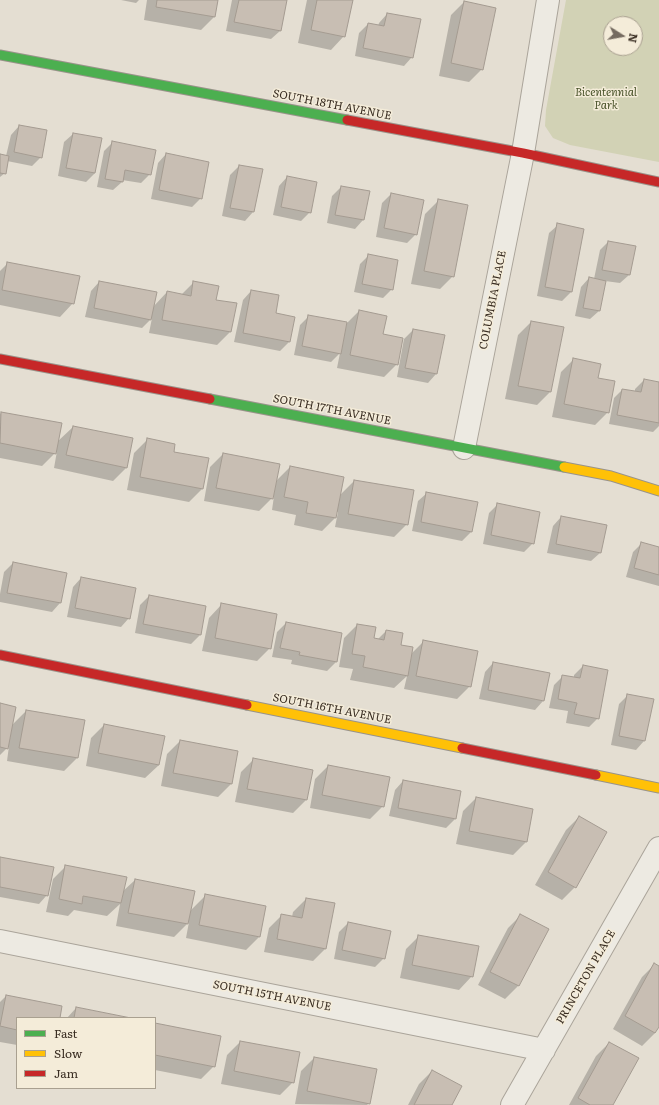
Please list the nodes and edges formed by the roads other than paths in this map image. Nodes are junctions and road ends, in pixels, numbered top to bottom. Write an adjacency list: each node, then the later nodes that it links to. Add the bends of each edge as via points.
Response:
1 (548, 0): 3 (street, COLUMBIA PLACE)
2 (0, 56): 3 (street, SOUTH 18TH AVENUE)
3 (522, 153): 4 (street, SOUTH 18TH AVENUE); 6 (street, COLUMBIA PLACE)
4 (659, 182)
5 (0, 358): 6 (street, SOUTH 17TH AVENUE)
6 (464, 448): 7 (street, SOUTH 17TH AVENUE, via 611,476)
7 (659, 491)
8 (0, 655): 9 (street, SOUTH 16TH AVENUE)
9 (659, 788)
10 (659, 848): 12 (street, PRINCETON PLACE)
11 (0, 941): 12 (street, SOUTH 15TH AVENUE)
12 (544, 1050): 13 (street, PRINCETON PLACE)
13 (512, 1105)

